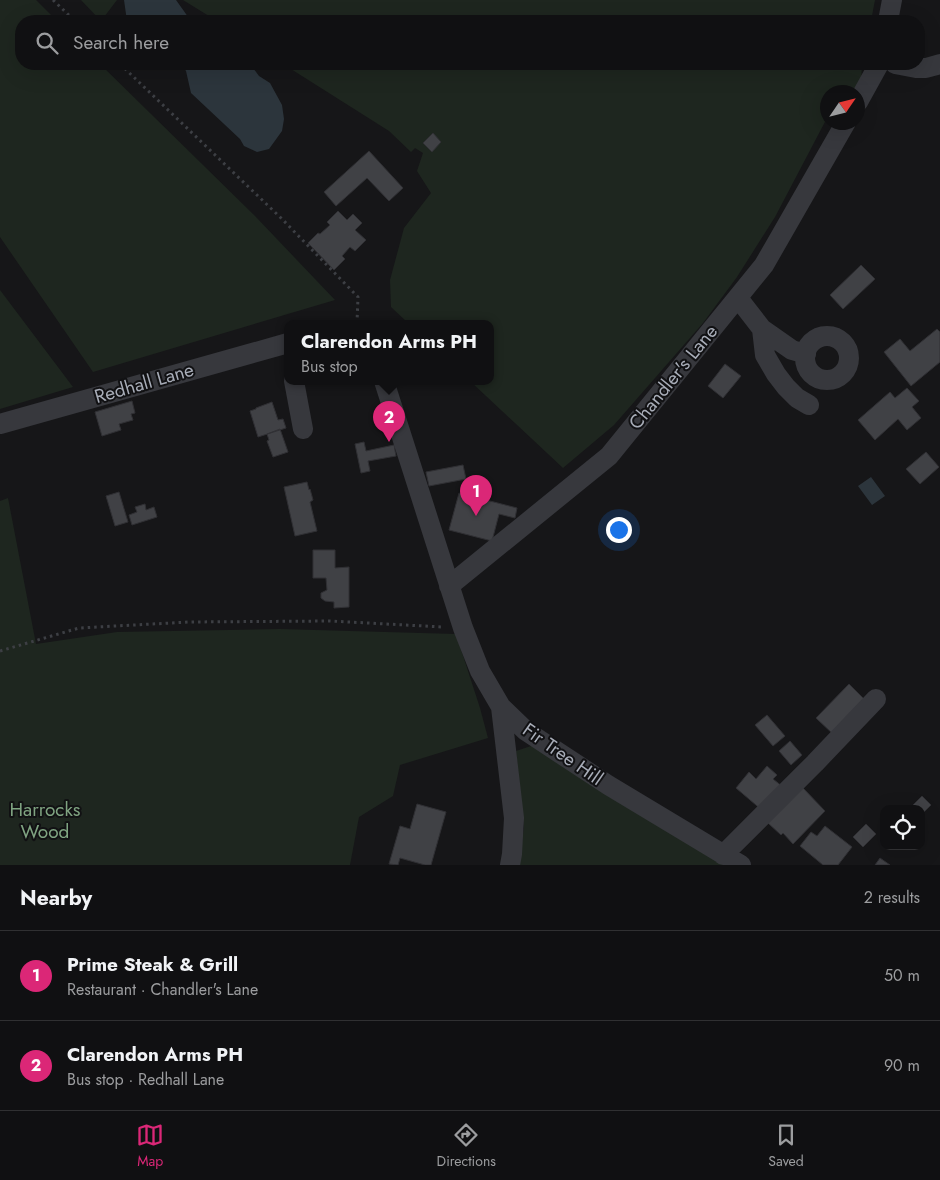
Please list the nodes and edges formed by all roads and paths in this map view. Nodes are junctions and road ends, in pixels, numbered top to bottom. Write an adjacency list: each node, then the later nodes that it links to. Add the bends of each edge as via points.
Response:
1 (53, 0): 3 (path)
2 (892, 0): 4 (street)
3 (69, 15)
4 (889, 15)
5 (940, 64): 6 (street)
6 (925, 68)
7 (126, 70): 12 (path, via 281,218 358,297)
8 (876, 70): 9 (street)
9 (865, 89)
10 (841, 130): 11 (street, Chandler's Lane, via 764,265)
11 (738, 298): 13 (street); 21 (street, Chandler's Lane, via 609,456)
12 (357, 320)
13 (762, 329): 15 (street, via 792,350); 18 (street, via 765,355 776,374 798,398)
14 (284, 346): 19 (street, Redhall Lane)
15 (806, 354)
16 (295, 385): 20 (street)
17 (385, 385): 21 (street)
18 (810, 405)
19 (0, 424)
20 (303, 429)
21 (449, 586): 22 (street, Fir Tree Hill)
22 (463, 628): 23 (path, via 330,621 189,622 79,628); 25 (street, Fir Tree Hill, via 480,671)
23 (0, 650)
24 (876, 699): 26 (street)
25 (502, 707): 26 (street, Fir Tree Hill, via 526,731); 27 (street, via 514,818)
26 (723, 854): 28 (street, Fir Tree Hill)
27 (510, 865)
28 (741, 865)

